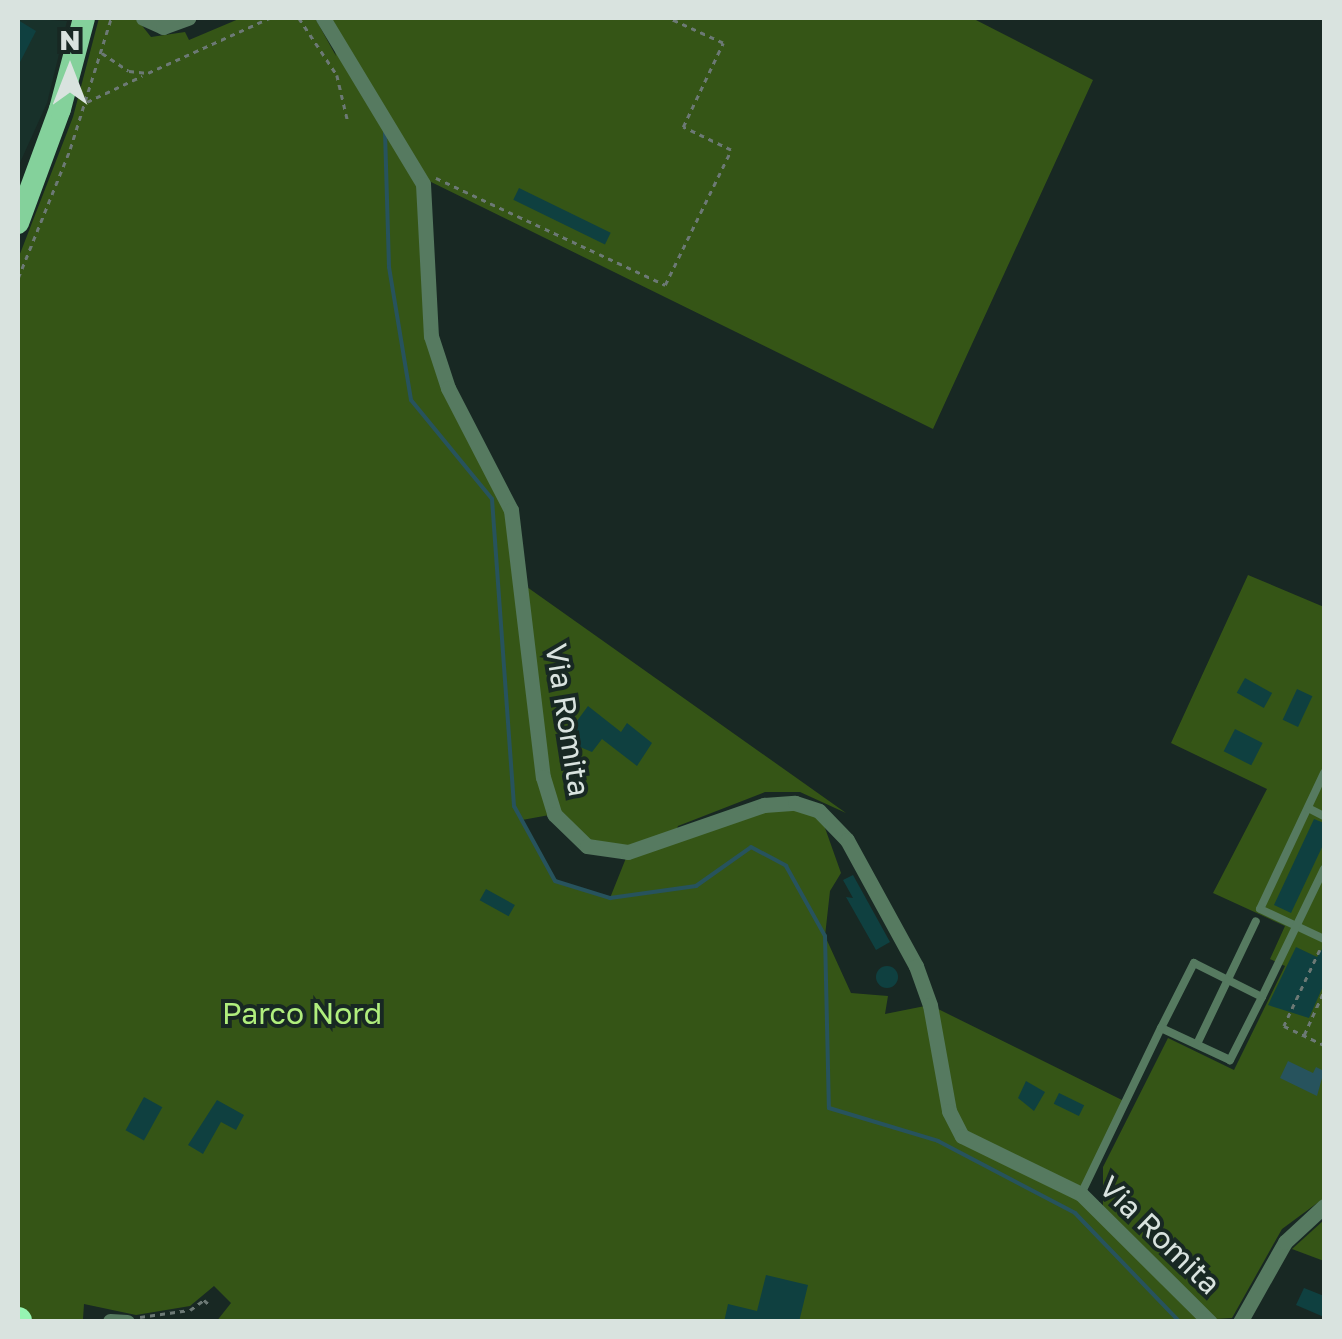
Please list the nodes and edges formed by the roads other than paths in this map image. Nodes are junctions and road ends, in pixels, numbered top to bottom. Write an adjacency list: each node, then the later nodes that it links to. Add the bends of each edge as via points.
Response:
1 (82, 18): 5 (main road, via 90,48)
2 (143, 18): 3 (street, via 164,27)
3 (188, 18)
4 (322, 18): 19 (street, Via Romita, via 422,184 431,336 448,388 512,510 554,814 587,846 628,852 777,802 819,810 847,840 916,966 949,1111 962,1136)
5 (46, 151): 6 (lane); 7 (main road)
6 (20, 179)
7 (18, 223)
8 (1324, 773): 9 (lane)
9 (1308, 808): 10 (lane); 13 (lane, via 1260,909)
10 (1324, 816)
11 (1324, 869): 13 (lane)
12 (1256, 920): 15 (lane)
13 (1296, 926): 14 (lane); 16 (lane)
14 (1324, 939)
15 (1228, 980): 16 (lane); 17 (lane, via 1194,964); 18 (lane)
16 (1262, 997): 18 (lane, via 1230,1060)
17 (1162, 1028): 18 (lane); 19 (lane)
18 (1197, 1044)
19 (1081, 1194): 23 (street, Via Romita)
20 (1324, 1206): 24 (street, Via Romita, via 1285,1242)
21 (110, 1321): 22 (street)
22 (127, 1322)
23 (1210, 1322)
24 (1240, 1322)

